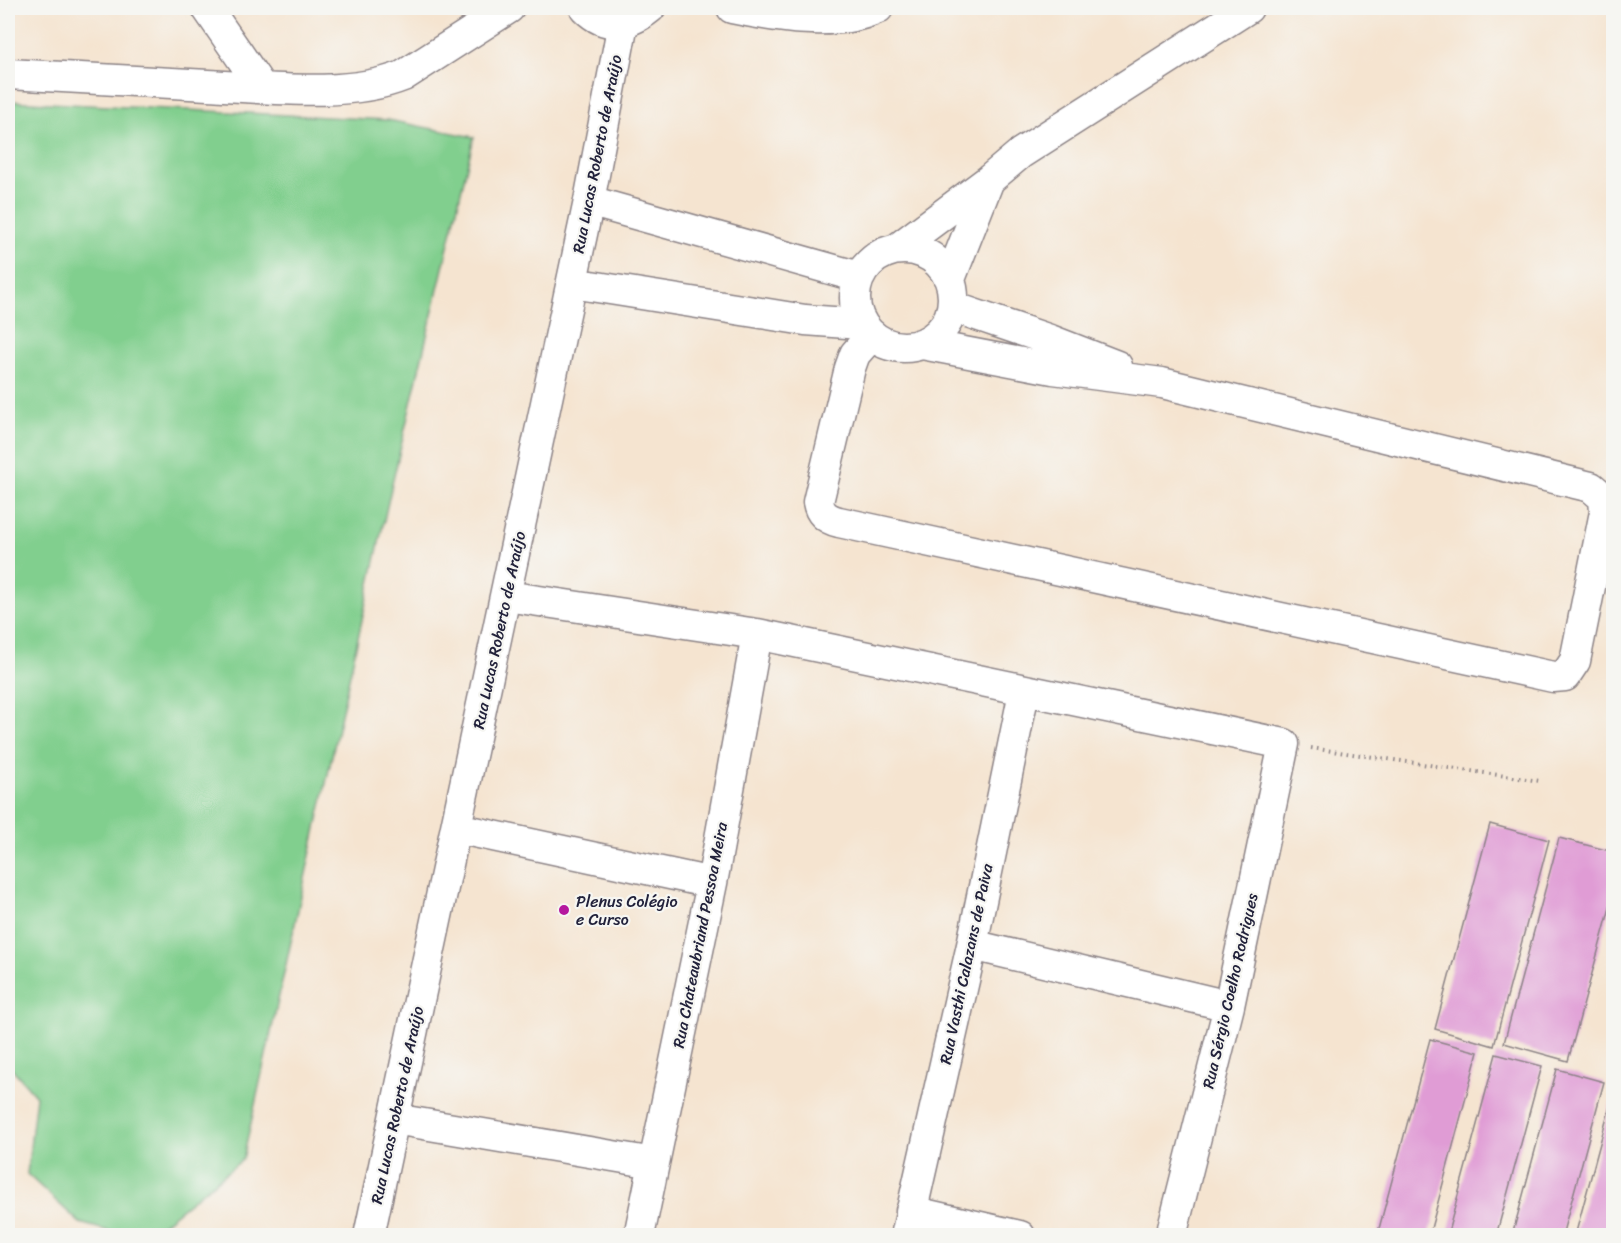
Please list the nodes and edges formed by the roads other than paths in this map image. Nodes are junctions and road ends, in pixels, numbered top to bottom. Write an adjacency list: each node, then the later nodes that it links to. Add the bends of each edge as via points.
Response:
1 (207, 8): 10 (street)
2 (585, 8): 8 (street, via 607,22)
3 (650, 8): 8 (street)
4 (732, 8): 5 (street, via 812,19)
5 (878, 8)
6 (1248, 8): 11 (street, via 1021,153)
7 (496, 11): 10 (street, via 403,76 385,83 337,89)
8 (623, 23): 12 (street, Rua Lucas Roberto de Araújo)
9 (8, 74): 10 (street)
10 (262, 88)
11 (989, 180): 13 (street); 16 (street)
12 (589, 201): 14 (street); 15 (street, Rua Lucas Roberto de Araújo)
13 (898, 248): 14 (street, via 868,263); 16 (street, via 914,249 941,265)
14 (859, 277): 17 (street, via 855,309)
15 (572, 283): 17 (street); 20 (street, Rua Lucas Roberto de Araújo)
16 (952, 293): 18 (street, via 947,323); 19 (street, via 1039,336)
17 (866, 330): 18 (street, via 885,344); 19 (street, via 838,412 818,502 819,510 827,518 1553,677 1565,676 1570,670 1605,512 1604,498 1591,487)
18 (922, 344): 19 (street, via 1053,369)
19 (1162, 383)
20 (506, 596): 21 (street); 23 (street, Rua Lucas Roberto de Araújo)
21 (757, 634): 22 (street); 24 (street, Rua Chateaubriand Pessoa Meira)
22 (1024, 692): 25 (street, Rua Vasthi Calazans de Paiva); 26 (street, Rua Sérgio Coelho Rodrigues, via 1284,744)
23 (456, 828): 24 (street); 27 (street, Rua Lucas Roberto de Araújo)
24 (712, 883): 28 (street, Rua Chateaubriand Pessoa Meira)
25 (972, 945): 26 (street); 29 (street, Rua Vasthi Calazans de Paiva)
26 (1229, 1006): 33 (street, Rua Sérgio Coelho Rodrigues)
27 (394, 1119): 28 (street); 30 (street, Rua Lucas Roberto de Araújo)
28 (654, 1163): 31 (street, Rua Chateaubriand Pessoa Meira)
29 (908, 1223): 32 (street)
30 (369, 1236)
31 (639, 1236)
32 (1020, 1236)
33 (1171, 1236)

